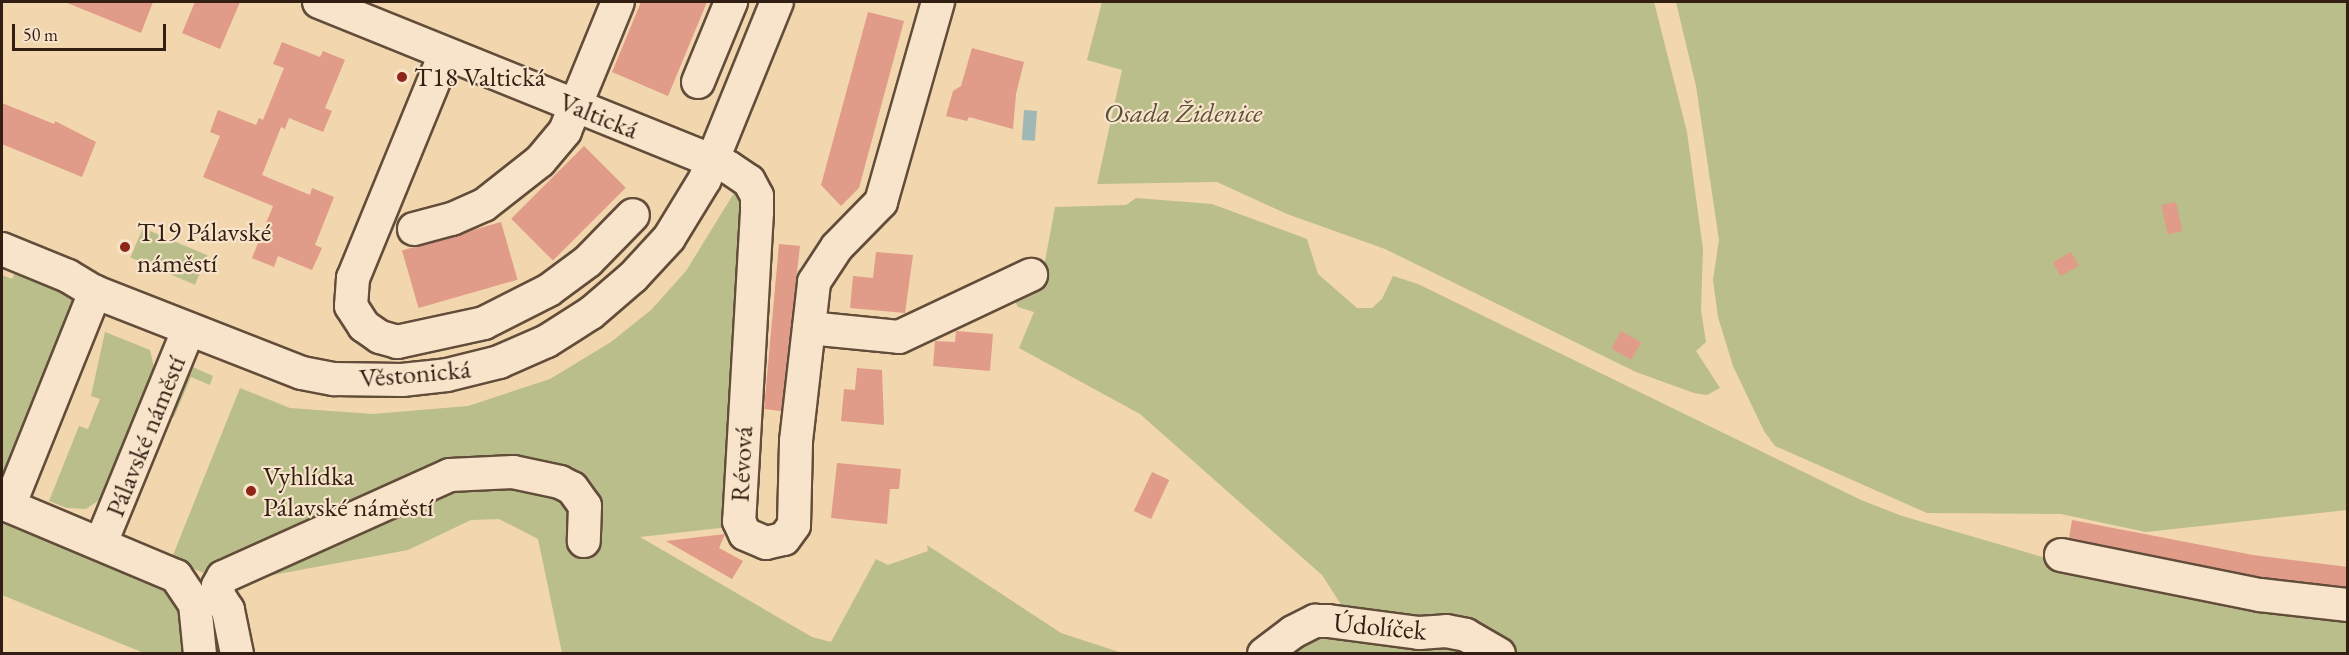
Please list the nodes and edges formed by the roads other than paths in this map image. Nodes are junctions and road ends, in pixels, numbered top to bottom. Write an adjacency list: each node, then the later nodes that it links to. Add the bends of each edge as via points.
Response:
1 (319, 2): 6 (street, Valtická)
2 (618, 2): 8 (street)
3 (731, 2): 7 (street)
4 (777, 2): 9 (street, Věstonická)
5 (938, 2): 15 (street, Révová, via 887,189 877,207 820,270 811,297)
6 (445, 54): 8 (street, Valtická); 10 (street, via 352,278 351,306 364,326 396,342 484,323 535,299 565,279)
7 (698, 82)
8 (575, 105): 9 (street, Valtická); 11 (street, via 563,134 518,181 484,205)
9 (713, 161): 15 (street, Révová, via 741,174 757,196 738,501 740,527 755,540 777,542 794,525 796,441); 16 (street, Věstonická, via 669,238 633,278 569,328 499,362 420,379 334,379 278,366)
10 (633, 216)
11 (414, 229)
12 (2, 249): 14 (street, Pálavské náměstí, via 68,276)
13 (1031, 274): 15 (street, via 899,338)
14 (95, 292): 16 (street, Pálavské náměstí); 17 (street, Pálavské náměstí)
15 (808, 328)
16 (188, 331): 19 (street, Pálavské náměstí)
17 (11, 507): 19 (street, Pálavské náměstí)
18 (584, 541): 22 (street, via 585,506 566,485 513,472 450,475 235,569)
19 (101, 543): 21 (street, via 165,570)
20 (2061, 555): 23 (street, via 2260,595)
21 (185, 585): 22 (street, via 189,578); 24 (street, via 195,604)
22 (218, 586): 25 (street)
23 (2348, 605)
24 (200, 654)
25 (237, 654)
26 (1264, 654): 27 (street, Údolíček, via 1315,621 1419,633 1446,631 1467,635)
27 (1500, 654)

